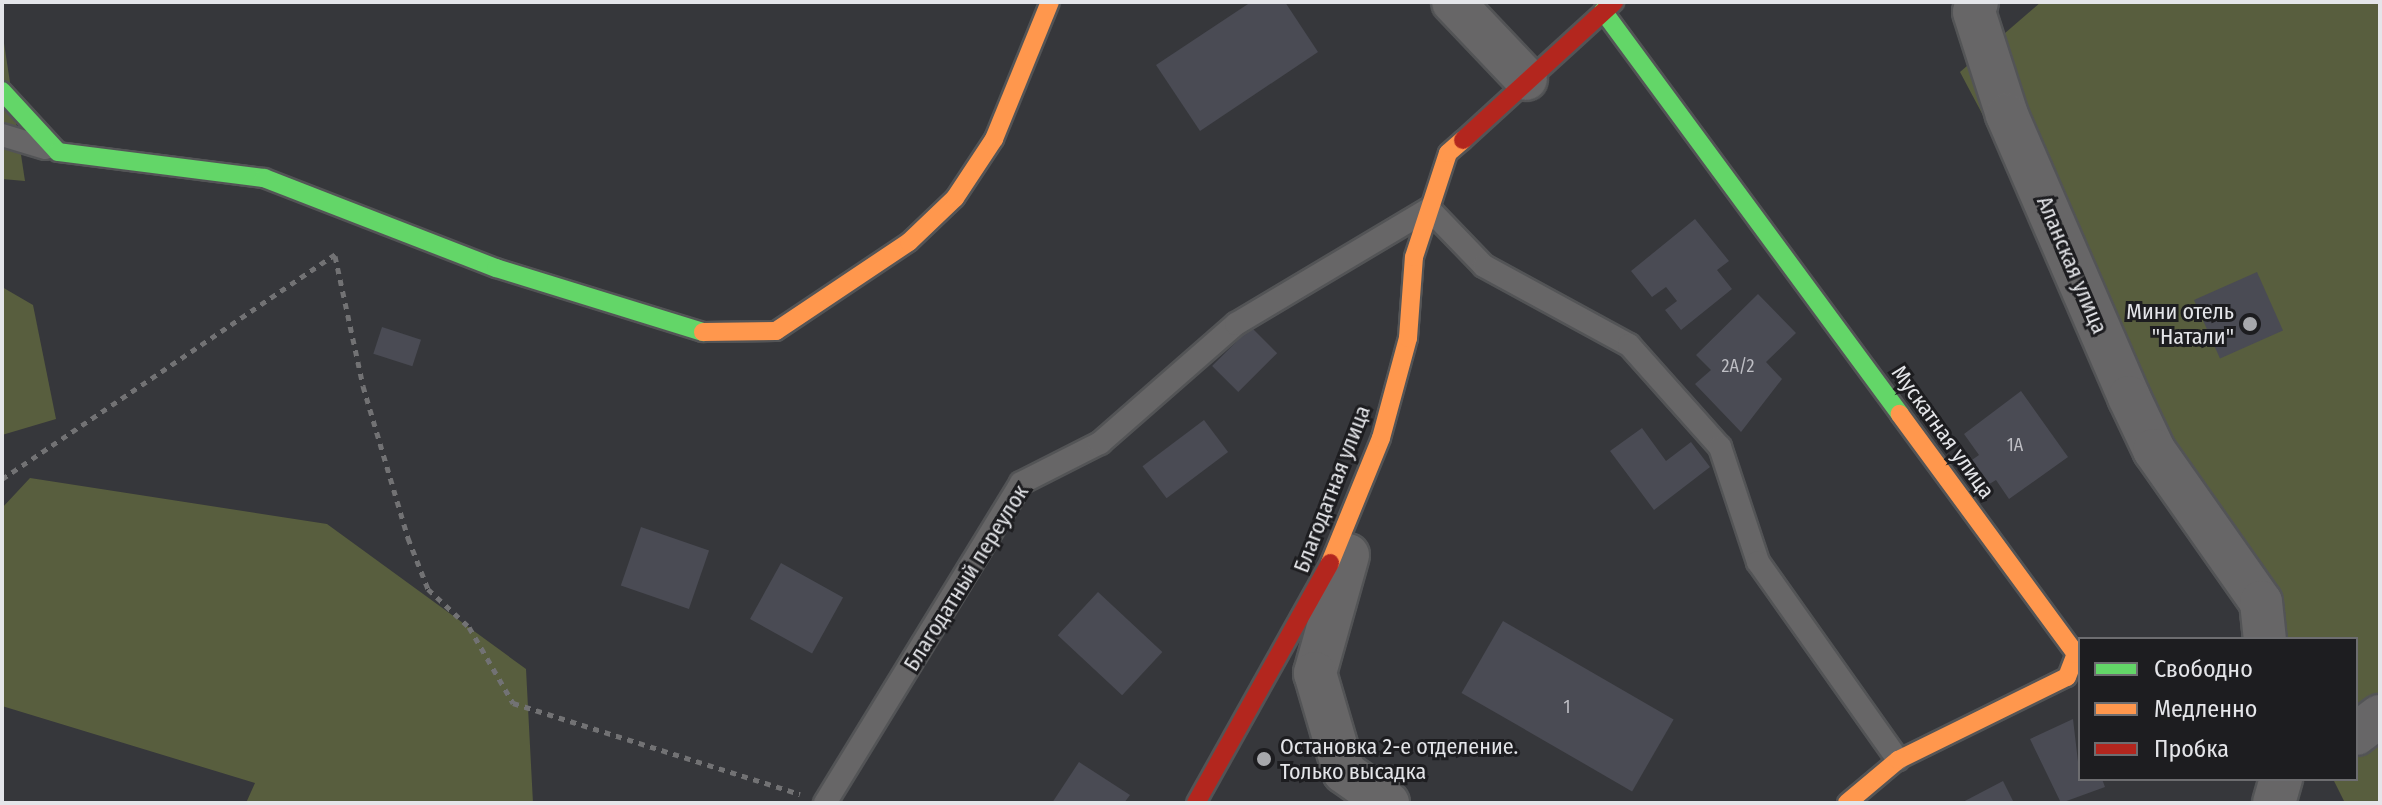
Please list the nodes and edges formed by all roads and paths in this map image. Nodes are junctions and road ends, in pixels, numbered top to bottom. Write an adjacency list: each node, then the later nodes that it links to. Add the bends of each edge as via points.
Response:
1 (1050, 2): 9 (street, via 994,139 955,198 867,276 776,331 717,336 598,303)
2 (1453, 2): 5 (street)
3 (1977, 2): 14 (street, Аланская улица, via 1974,12 2007,115 2129,397 2154,450 2261,602)
4 (1609, 7): 5 (street, Благодатная улица); 17 (street, Мускатная улица, via 2076,654 2067,677)
5 (1526, 79): 10 (street, Благодатная улица, via 1448,153)
6 (2, 91): 8 (street)
7 (2, 135): 8 (lane)
8 (58, 152): 9 (street, via 264,178)
9 (342, 208): 11 (path)
10 (1429, 209): 12 (street, Благодатная улица, via 1414,257 1408,338); 17 (lane, via 1484,266 1629,345 1720,447 1758,562); 18 (lane, Благодатный переулок, via 1236,324 1100,443 1021,483)
11 (335, 256): 13 (path); 18 (path, via 363,386 428,589 469,627 513,703)
12 (1381, 438): 19 (street, Благодатная улица, via 1319,590); 20 (street, via 1315,673 1344,772)
13 (2, 479)
14 (2265, 637)
15 (2380, 716): 16 (street)
16 (2358, 732)
17 (1898, 760): 21 (street, Мускатная улица)
18 (818, 801)
19 (1196, 803)
20 (1388, 803)
21 (1847, 803)

